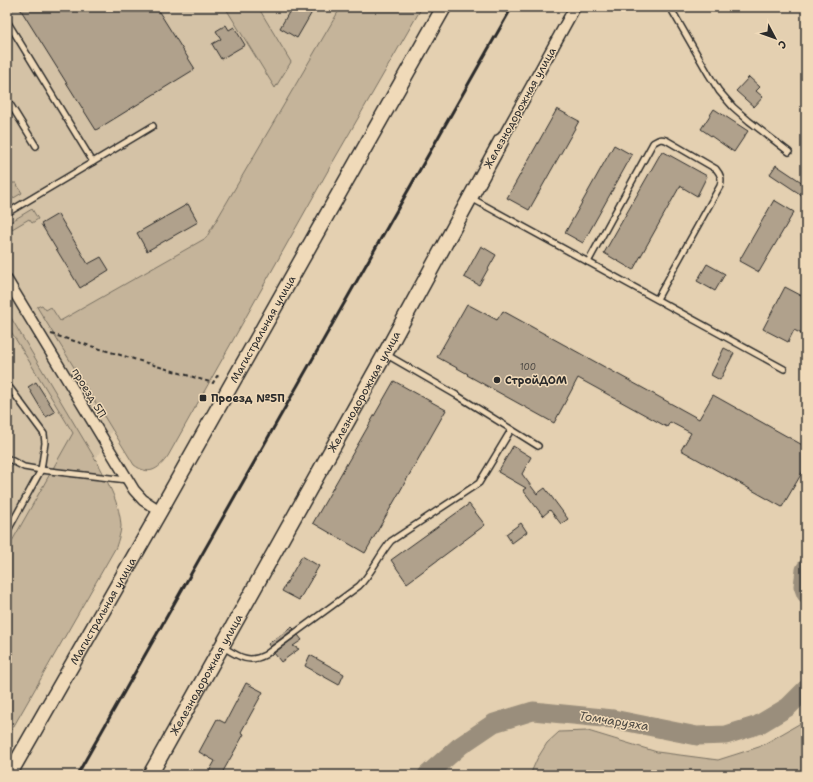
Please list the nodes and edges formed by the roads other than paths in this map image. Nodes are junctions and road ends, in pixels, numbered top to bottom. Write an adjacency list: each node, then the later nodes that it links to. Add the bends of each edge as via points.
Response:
1 (444, 7): 24 (main road, Магистральная улица)
2 (575, 7): 7 (street, Железнодорожная улица)
3 (670, 7): 9 (lane, via 719,91 749,121)
4 (7, 21): 10 (lane)
5 (7, 99): 8 (lane)
6 (153, 126): 10 (lane)
7 (501, 141): 11 (main road, Железнодорожная улица)
8 (36, 146)
9 (789, 152)
10 (93, 162): 12 (lane)
11 (470, 198): 13 (lane); 16 (main road, Железнодорожная улица)
12 (7, 213)
13 (588, 262): 15 (lane); 15 (lane, via 653,143 658,139 666,140 716,169 722,179)
14 (7, 280): 23 (street, проезд 5П)
15 (657, 299): 17 (lane)
16 (385, 354): 19 (lane); 26 (main road, Железнодорожная улица)
17 (784, 369)
18 (7, 386): 22 (lane, via 44,434)
19 (511, 430): 20 (lane); 26 (lane, via 479,483 391,541 359,586 266,656 245,659)
20 (538, 446)
21 (7, 458): 22 (lane, via 24,468)
22 (41, 470): 23 (lane); 25 (lane)
23 (128, 480): 24 (street, проезд 5П, via 143,500)
24 (160, 511): 27 (main road, Магистральная улица)
25 (7, 532)
26 (222, 647): 28 (main road, Железнодорожная улица)
27 (9, 775)
28 (150, 775)

